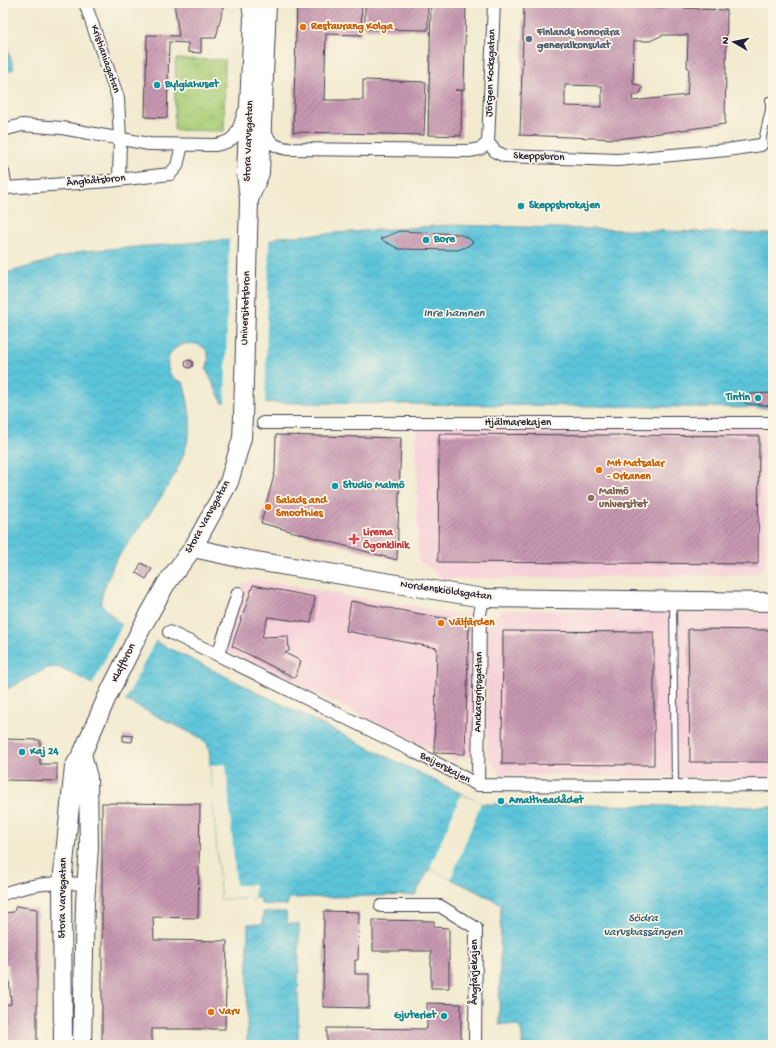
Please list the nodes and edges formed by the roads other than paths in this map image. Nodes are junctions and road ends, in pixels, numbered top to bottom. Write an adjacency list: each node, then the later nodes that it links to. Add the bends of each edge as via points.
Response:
1 (86, 3): 9 (street, Kristianiagatan, via 118,98)
2 (251, 3): 5 (street, Stora Varvsgatan)
3 (267, 3): 7 (street, Stora Varvsgatan)
4 (494, 3): 10 (street, Jörgen Kocksgatan)
5 (251, 86): 11 (street, via 240,126 232,140 226,144); 15 (street, Stora Varvsgatan, via 246,172)
6 (769, 100): 12 (lane)
7 (262, 128): 10 (street, via 277,148 289,149 469,151 480,149); 15 (street, Stora Varvsgatan, via 260,173)
8 (3, 130): 9 (street, via 22,125 53,127)
9 (120, 139): 11 (street, via 149,144); 14 (street, Kristianiagatan)
10 (488, 143): 12 (street, Skeppsbron, via 496,152 505,156 618,160)
11 (182, 145): 14 (street, Ångbåtsbron, via 177,166 170,174)
12 (761, 145)
13 (3, 172): 14 (street, Ångbåtsbron, via 6,188)
14 (119, 180)
15 (249, 200): 16 (street, Universitetsbron)
16 (243, 412): 19 (street, Stora Varvsgatan, via 242,438 229,482)
17 (263, 423): 18 (street, Hjälmarekajen)
18 (773, 423)
19 (193, 548): 21 (street, Nordenskiöldsgatan, via 244,559); 24 (street, Stora Varvsgatan, via 166,584)
20 (238, 593): 26 (street)
21 (482, 598): 22 (street, Nordenskiöldsgatan); 29 (street, Anckargripsgatan)
22 (673, 602): 23 (street, Nordenskiöldsgatan); 31 (lane)
23 (773, 602)
24 (141, 629): 27 (street, Klaffbron)
25 (169, 632): 26 (street, Beijerskajen)
26 (218, 655): 29 (street, Beijerskajen)
27 (107, 697): 28 (street, Stora Varvsgatan)
28 (82, 754): 32 (street, Stora Varvsgatan, via 74,767); 33 (street, Stora Varvsgatan, via 88,778)
29 (478, 785): 31 (street, Beijerskajen)
30 (773, 785): 31 (street, Beijerskajen)
31 (675, 786)
32 (62, 883): 33 (street); 34 (street, via 20,888); 36 (street, Stora Varvsgatan)
33 (86, 884): 37 (street, Stora Varvsgatan)
34 (3, 894)
35 (381, 906): 38 (street, Ångfärjekajen, via 440,906 476,928)
36 (63, 1045)
37 (82, 1045)
38 (475, 1045)

